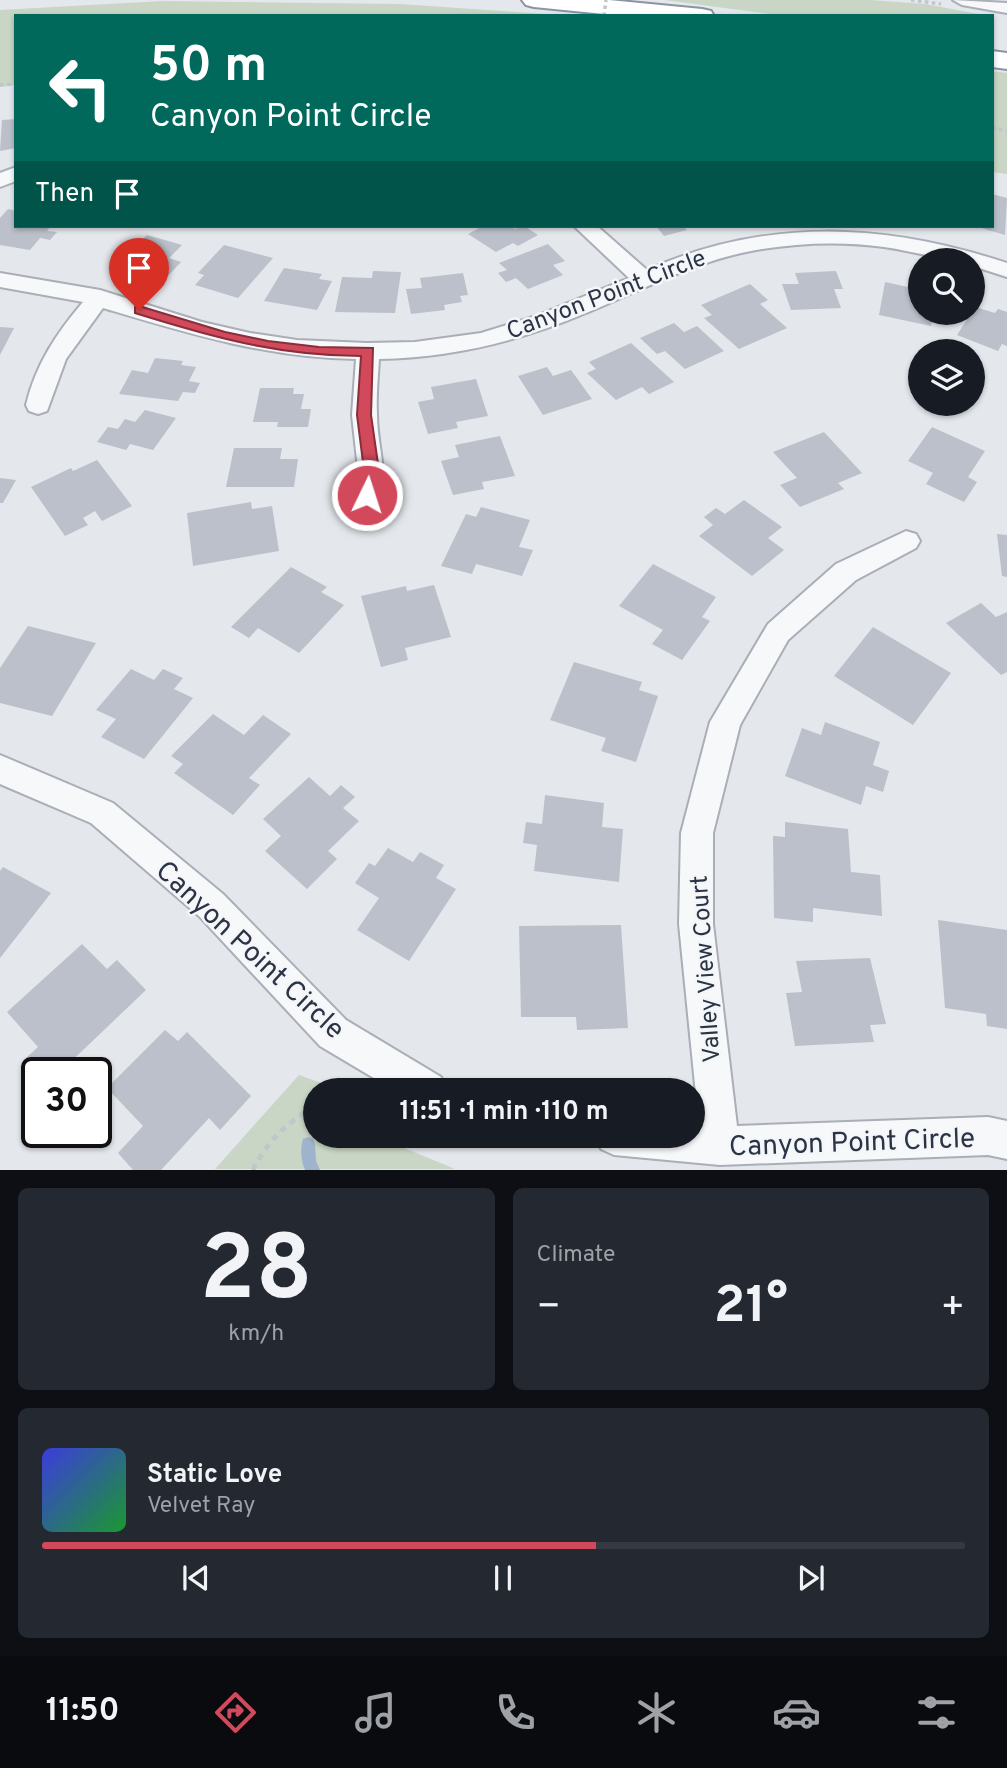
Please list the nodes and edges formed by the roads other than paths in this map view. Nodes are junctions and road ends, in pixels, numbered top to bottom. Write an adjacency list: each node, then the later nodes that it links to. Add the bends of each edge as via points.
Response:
1 (534, 0): 4 (highway)
2 (962, 0): 3 (street)
3 (1007, 8)
4 (681, 14)
5 (587, 228): 8 (street)
6 (1007, 270): 8 (street, Canyon Point Circle, via 933,247 841,236 753,243 715,252)
7 (0, 280): 9 (street, Canyon Point Circle)
8 (644, 280): 10 (street, Canyon Point Circle, via 495,337 419,349)
9 (100, 298): 10 (street, Canyon Point Circle, via 268,345); 11 (street, via 55,352)
10 (368, 351): 12 (street, via 364,415 372,478)
11 (38, 405)
12 (362, 513)
13 (906, 541): 18 (street, Valley View Court, via 846,572 778,632 725,722 697,833 696,859 696,924)
14 (0, 769): 15 (street, Canyon Point Circle, via 102,813 211,905 333,1033)
15 (408, 1078)
16 (1007, 1140): 18 (street, Canyon Point Circle, via 988,1136)
17 (705, 1145): 18 (street, Canyon Point Circle)
18 (720, 1146)

